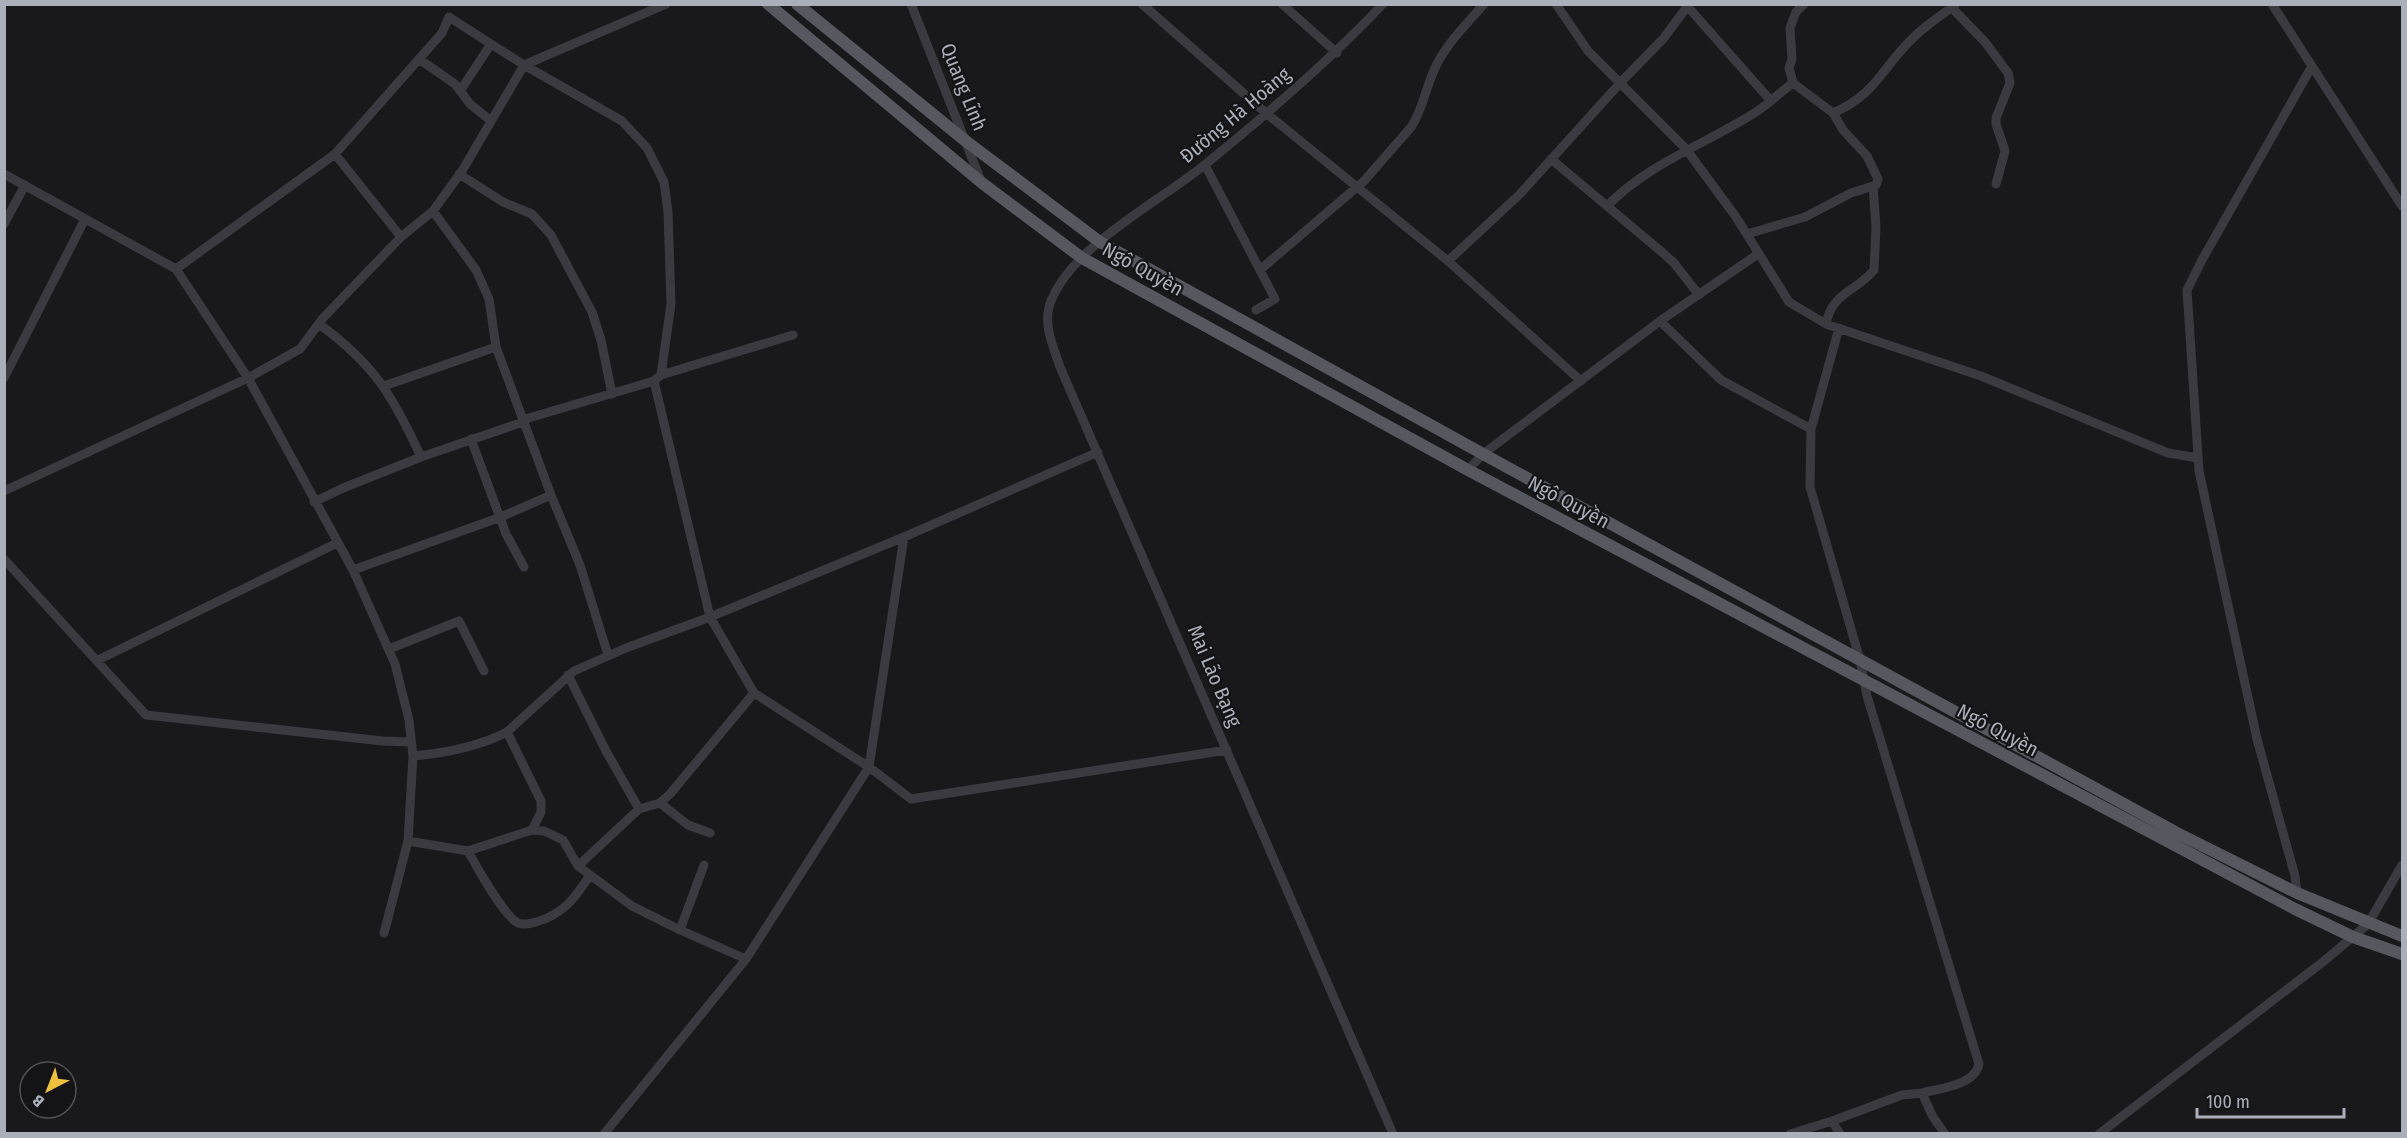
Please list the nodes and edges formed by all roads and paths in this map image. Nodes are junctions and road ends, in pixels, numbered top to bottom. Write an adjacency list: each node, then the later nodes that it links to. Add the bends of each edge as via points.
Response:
1 (666, 4): 17 (street)
2 (768, 4): 33 (main road, Ngô Quyền)
3 (797, 4): 26 (main road, Ngô Quyền)
4 (911, 4): 26 (street, Quang Lĩnh)
5 (1142, 4): 23 (street)
6 (1282, 4): 15 (street)
7 (1383, 4): 15 (street, Đường Hà Hoàng)
8 (1484, 4): 37 (street, via 1444,50 1418,118)
9 (1556, 4): 19 (street, via 1588,51)
10 (1804, 4): 20 (street, via 1790,28)
11 (2272, 4): 18 (street)
12 (1688, 6): 19 (street, via 1663,39); 22 (street)
13 (1954, 6): 24 (street, via 1915,36 1862,97); 34 (street, via 2008,73 2010,83 1996,117 2005,151)
14 (491, 44): 16 (street, via 449,17 442,33); 17 (street); 21 (street)
15 (1337, 53): 23 (street, Đường Hà Hoàng)
16 (419, 59): 21 (street); 28 (street)
17 (524, 65): 25 (street); 61 (street, via 622,121 647,148 664,182 671,304)
18 (2312, 66): 39 (street); 71 (street, via 2187,290)
19 (1621, 82): 27 (street); 29 (street)
20 (1793, 83): 22 (street); 24 (street)
21 (460, 91): 25 (street)
22 (1771, 101): 27 (street)
23 (1266, 113): 30 (street, Đường Hà Hoàng); 37 (street)
24 (1833, 113): 36 (street, via 1867,156 1878,179)
25 (491, 121): 32 (street)
26 (967, 142): 33 (street, Quang Lĩnh); 45 (main road, Ngô Quyền)
27 (1686, 149): 38 (street, via 1635,181); 43 (street)
28 (335, 154): 44 (street); 49 (street)
29 (1551, 159): 38 (street); 48 (street, via 1520,194)
30 (1205, 165): 45 (street, Đường Hà Hoàng); 50 (street)
31 (4, 174): 35 (street)
32 (459, 174): 40 (street); 64 (street, via 502,202 532,214 551,235 592,312)
33 (982, 183): 47 (main road, Ngô Quyền)
34 (1996, 184)
35 (25, 185): 41 (street); 42 (street)
36 (1873, 186): 43 (street, via 1805,217); 55 (street, via 1874,270 1835,302)
37 (1357, 187): 48 (street); 50 (street)
38 (1607, 206): 51 (street, via 1674,263)
39 (2403, 206)
40 (433, 211): 44 (street); 58 (street, via 476,270 489,299)
41 (85, 219): 49 (street); 59 (street)
42 (4, 224)
43 (1747, 234): 46 (street)
44 (401, 237): 54 (street)
45 (1100, 242): 47 (street, Mai Lão Bạng); 69 (main road, Ngô Quyền)
46 (1758, 255): 51 (street); 55 (street, via 1789,302)
47 (1082, 258): 68 (street, Mai Lão Bạng, via 1057,288 1050,303 1048,328 1060,367); 72 (main road, Ngô Quyền)
48 (1448, 261): 62 (street)
49 (176, 269): 60 (street)
50 (1261, 269): 52 (street, via 1275,299)
51 (1699, 295): 53 (street)
52 (1256, 310)
53 (1660, 321): 62 (street); 66 (street, via 1721,380)
54 (319, 324): 60 (street, via 300,349); 63 (street, via 367,364)
55 (1826, 324): 56 (street)
56 (1839, 328): 66 (street); 71 (street, via 1981,376 2168,453)
57 (793, 335): 61 (street)
58 (496, 347): 63 (street); 65 (street)
59 (4, 378)
60 (248, 378): 73 (street); 75 (street)
61 (657, 378): 64 (street); 82 (street)
62 (1581, 381): 69 (street)
63 (384, 386): 70 (street)
64 (612, 394): 65 (street)
65 (522, 421): 67 (street); 74 (street)
66 (1811, 429): 86 (street, via 1810,487)
67 (471, 439): 70 (street); 76 (street)
68 (1098, 452): 77 (street); 93 (street, Mai Lão Bạng)
69 (1483, 454): 72 (street); 86 (main road, Ngô Quyền)
70 (421, 457): 75 (street)
71 (2198, 458): 106 (street, via 2257,739 2295,876)
72 (1468, 470): 89 (main road, Ngô Quyền)
73 (4, 491)
74 (551, 495): 76 (street); 84 (street, via 580,565)
75 (314, 502): 78 (street)
76 (501, 517): 80 (street, via 510,544); 81 (street)
77 (904, 537): 82 (street); 95 (street)
78 (337, 543): 81 (street); 85 (street)
79 (4, 559): 85 (street)
80 (524, 567)
81 (353, 570): 83 (street)
82 (710, 617): 84 (street); 90 (street)
83 (389, 649): 87 (street, via 459,621); 92 (street, via 400,679)
84 (608, 656): 88 (street)
85 (98, 660): 92 (street, via 146,715)
86 (1860, 660): 89 (street); 106 (main road, Ngô Quyền, via 2179,834)
87 (484, 671)
88 (567, 675): 91 (street); 97 (street)
89 (1864, 681): 111 (main road, Ngô Quyền); 114 (street, via 1979,1064 1970,1079)
90 (754, 693): 95 (street); 96 (street)
91 (507, 732): 94 (street, via 474,746); 98 (street, via 542,801)
92 (411, 742): 94 (street)
93 (1227, 750): 95 (street, via 911,799); 117 (street, Mai Lão Bạng)
94 (414, 756): 100 (street)
95 (869, 767): 113 (street)
96 (660, 803): 97 (street); 99 (street, via 688,825)
97 (639, 809): 104 (street)
98 (532, 830): 101 (street); 104 (street, via 563,840)
99 (710, 833)
100 (408, 841): 101 (street); 109 (street)
101 (468, 851): 105 (street, via 489,888 511,917 522,924 557,915)
102 (2403, 864): 107 (street)
103 (704, 865): 108 (street)
104 (578, 866): 105 (street)
105 (590, 875): 108 (street, via 632,906)
106 (2296, 893): 107 (main road, Ngô Quyền)
107 (2368, 924): 110 (main road, Ngô Quyền); 111 (street)
108 (680, 930): 113 (street)
109 (384, 933)
110 (2403, 936)
111 (2353, 937): 112 (main road, Ngô Quyền); 121 (street)
112 (2403, 954)
113 (746, 959): 116 (street)
114 (1922, 1094): 115 (street, via 1902,1095); 120 (street)
115 (1832, 1121): 118 (street); 119 (street)
116 (604, 1134)
117 (1393, 1134)
118 (1790, 1134)
119 (1840, 1134)
120 (1945, 1134)
121 (2099, 1134)

